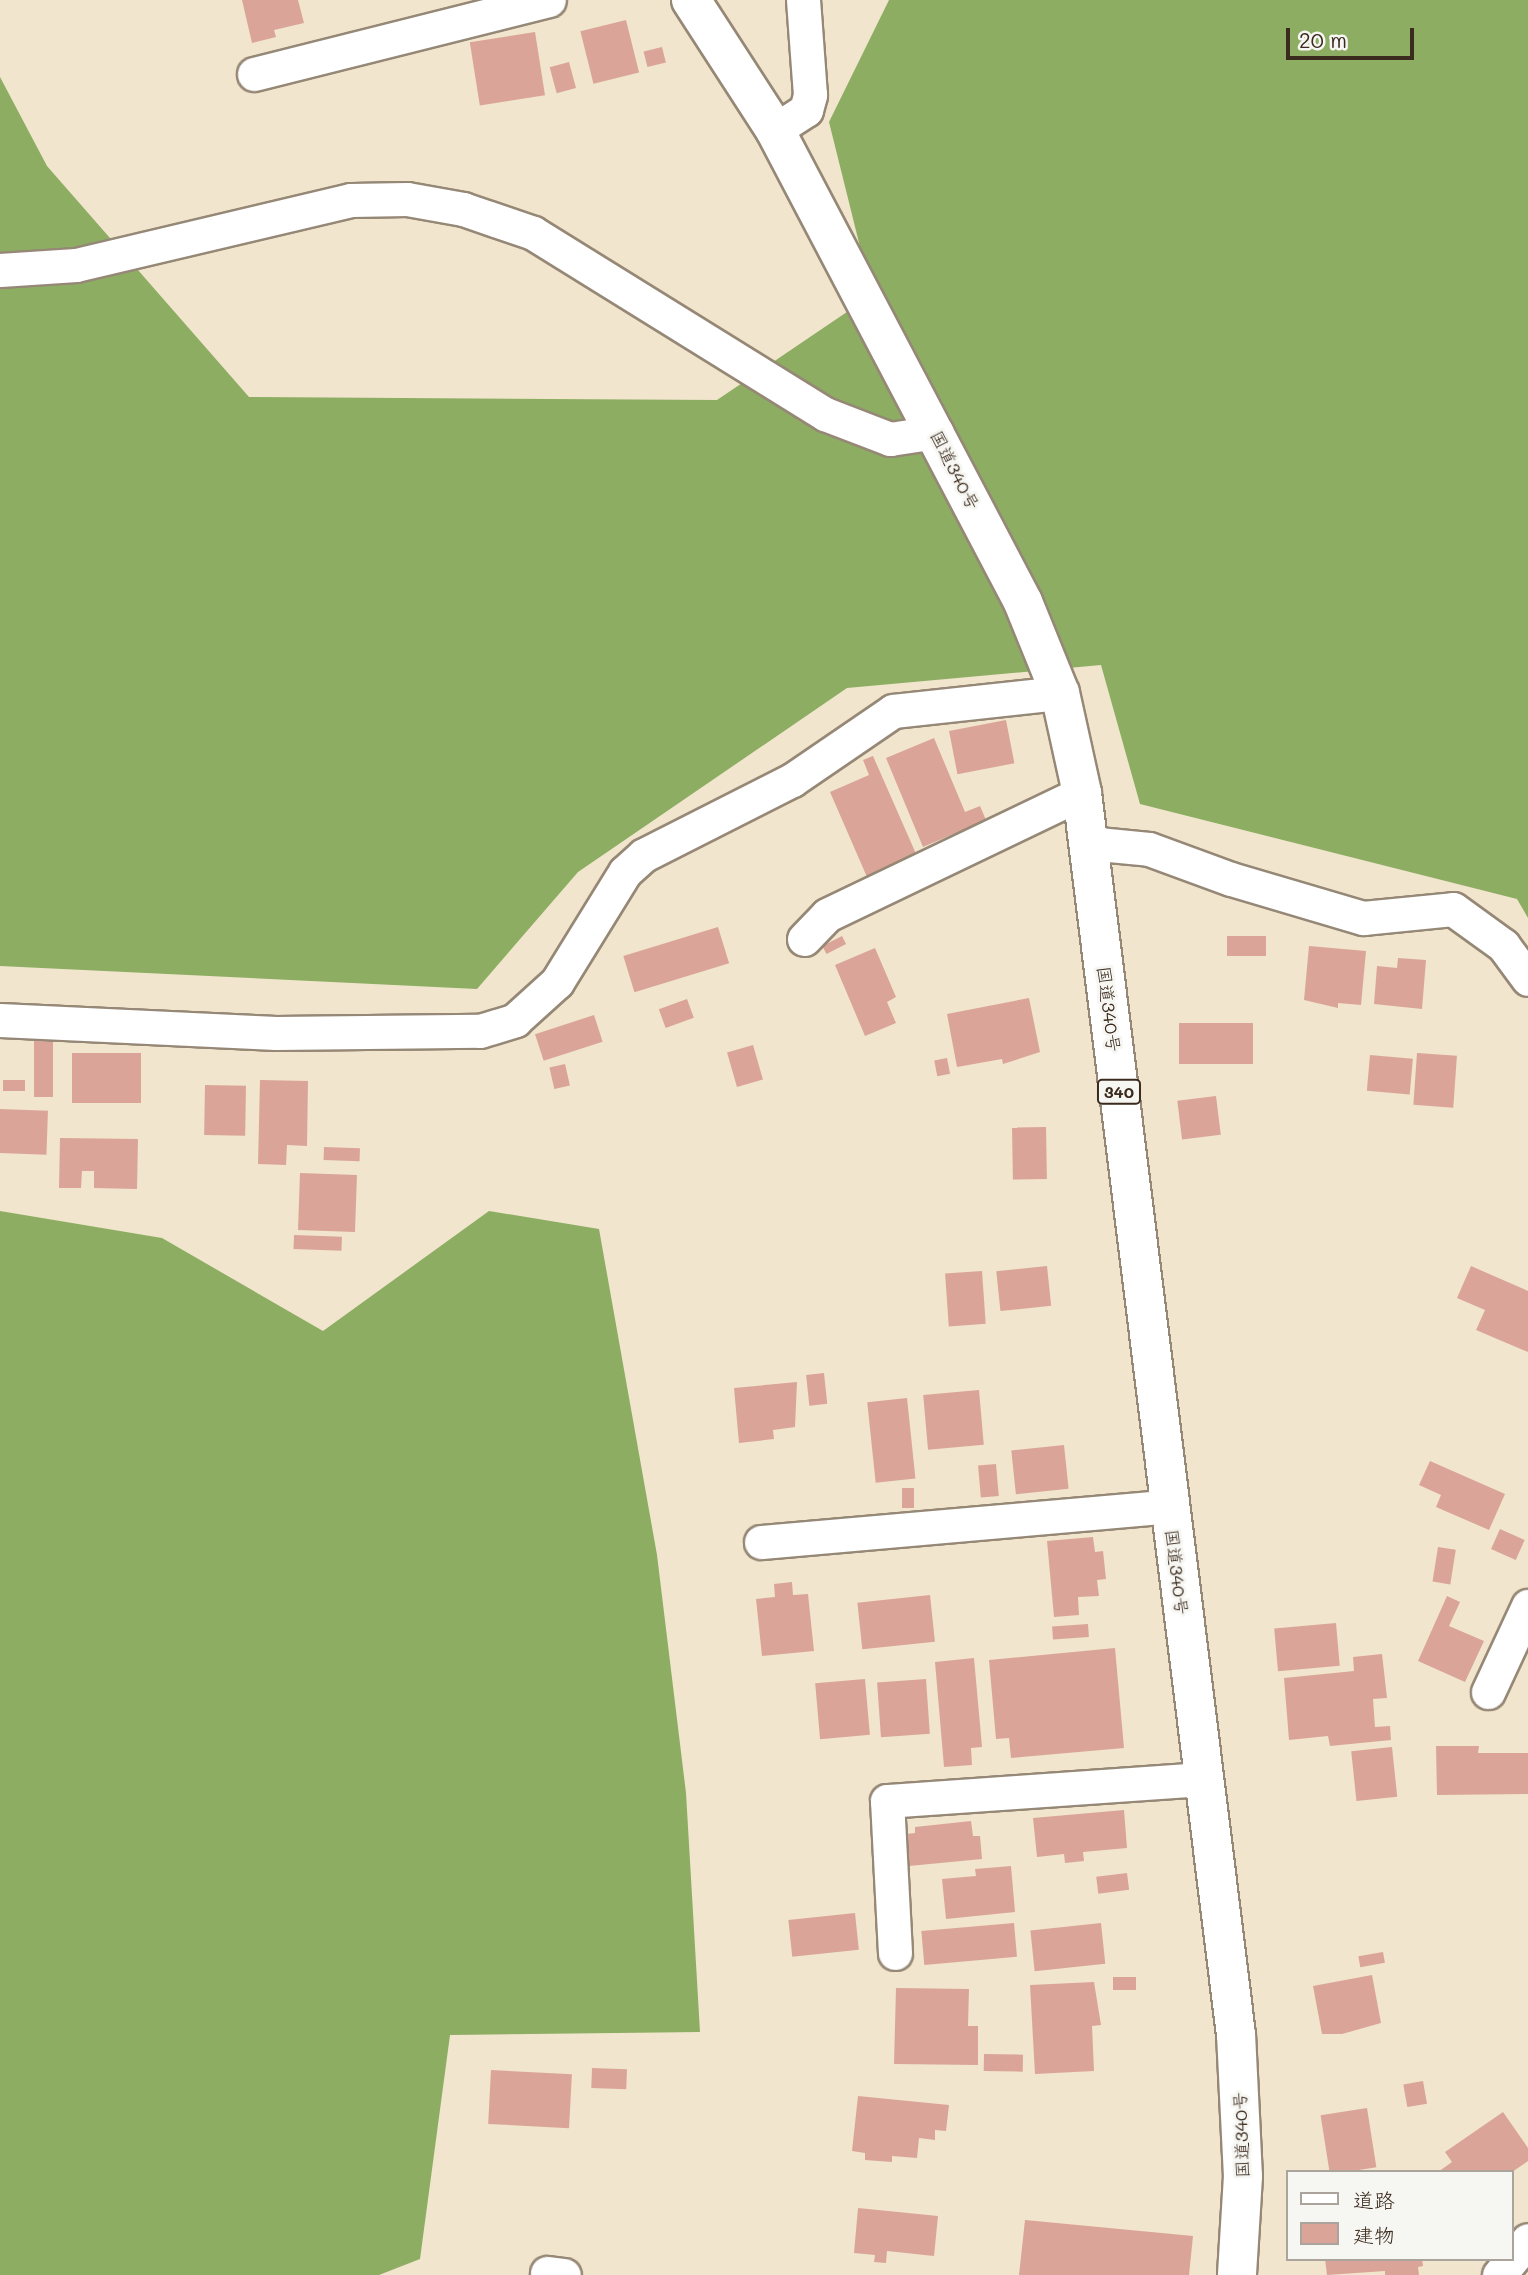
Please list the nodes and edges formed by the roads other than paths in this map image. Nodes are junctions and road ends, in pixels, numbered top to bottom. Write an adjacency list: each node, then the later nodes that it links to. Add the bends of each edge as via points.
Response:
1 (549, 0): 4 (street)
2 (691, 0): 5 (highway, 国道340号 / 340)
3 (803, 0): 5 (street, via 810,95 806,110)
4 (254, 74)
5 (775, 130): 7 (highway, 国道340号 / 340)
6 (0, 270): 7 (street, via 76,265 351,200 407,199 463,209 533,233 825,414 890,439)
7 (936, 432): 8 (highway, 国道340号 / 340, via 1023,602)
8 (1060, 693): 9 (highway, 国道340号 / 340); 13 (street, via 893,711 792,780 644,855 625,872 557,982 515,1020 451,1032 276,1033)
9 (1082, 793): 10 (highway, 国道340号 / 340); 11 (street, via 827,915)
10 (1088, 843): 12 (street, via 1149,849 1363,918 1396,917 1422,908 1453,909 1503,946); 14 (highway, 国道340号 / 340)
11 (804, 939)
12 (1528, 979)
13 (0, 1020)
14 (1169, 1506): 15 (street); 18 (highway, 国道340号 / 340)
15 (761, 1542)
16 (1528, 1606): 17 (street)
17 (1488, 1692)
18 (1203, 1779): 19 (street, via 887,1801); 23 (highway, 国道340号 / 340, via 1236,2034 1243,2176)
19 (895, 1953)
20 (1528, 2240): 21 (street)
21 (1514, 2257)
22 (1511, 2261): 24 (street)
23 (1237, 2275)
24 (1499, 2275)

